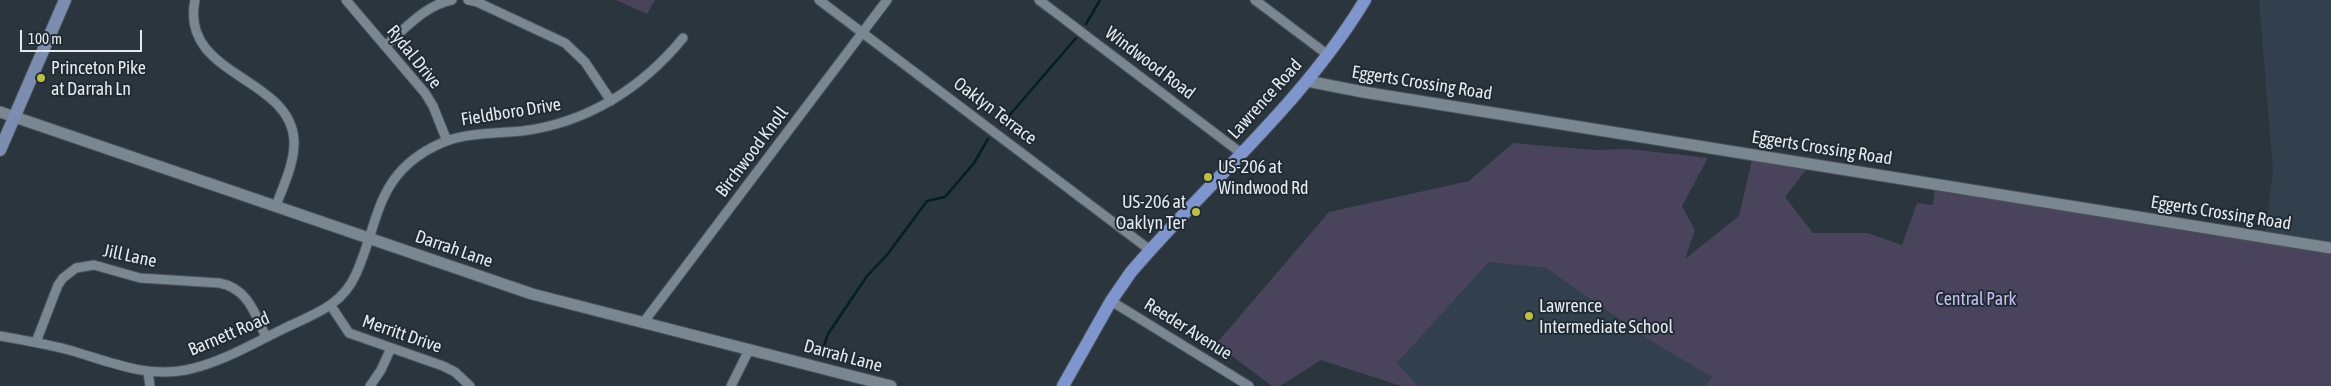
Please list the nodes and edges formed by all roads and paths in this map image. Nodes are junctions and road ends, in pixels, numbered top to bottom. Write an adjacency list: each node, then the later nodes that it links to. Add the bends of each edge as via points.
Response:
1 (65, 0): 18 (main road)
2 (195, 0): 22 (street, via 196,30 206,49 276,103 289,120 294,150)
3 (346, 0): 13 (street, Rydal Drive)
4 (452, 0): 13 (street, via 425,11)
5 (468, 0): 16 (street, via 565,43 586,62)
6 (819, 0): 11 (street, Oaklyn Terrace)
7 (887, 0): 11 (street, Birchwood Knoll)
8 (1039, 0): 21 (street, Windwood Road)
9 (1255, 0): 14 (street)
10 (1364, 0): 14 (main road, Lawrence Road)
11 (863, 32): 25 (street, Oaklyn Terrace); 28 (street, Birchwood Knoll)
12 (683, 38): 16 (street, Fieldboro Drive, via 644,78)
13 (385, 46): 19 (street, Rydal Drive, via 425,93)
14 (1328, 55): 15 (main road, Lawrence Road)
15 (1307, 81): 21 (main road, Lawrence Road); 24 (street, Eggerts Crossing Road)
16 (611, 101): 19 (street, Fieldboro Drive, via 553,125 512,132 479,133)
17 (0, 112): 18 (street, Darrah Lane)
18 (15, 117): 20 (main road); 22 (street, Darrah Lane)
19 (447, 141): 23 (street, Fieldboro Drive, via 419,155 397,176 379,204)
20 (0, 150)
21 (1241, 153): 25 (main road, Lawrence Road)
22 (276, 206): 23 (street, Darrah Lane)
23 (368, 238): 27 (street, Barnett Road, via 350,285); 28 (street, Darrah Lane, via 532,294)
24 (2331, 248)
25 (1150, 250): 26 (main road, Lawrence Road)
26 (1111, 300): 40 (main road, Lawrence Road); 41 (street, Reeder Avenue)
27 (331, 306): 30 (street, Barnett Road); 32 (street, Merritt Drive, via 350,333)
28 (643, 323): 33 (street, Darrah Lane)
29 (0, 336): 31 (street, Barnett Road)
30 (266, 337): 31 (street, Jill Lane, via 249,301 231,286 140,278 94,265 76,268 63,278); 34 (street, Barnett Road, via 199,367)
31 (36, 342): 34 (street, Barnett Road)
32 (391, 348): 36 (street); 37 (street, Merritt Drive, via 443,366)
33 (749, 350): 38 (street); 39 (street, Darrah Lane)
34 (148, 372): 35 (street)
35 (150, 386)
36 (370, 386)
37 (470, 386)
38 (731, 386)
39 (891, 386)
40 (1063, 386)
41 (1249, 386)

